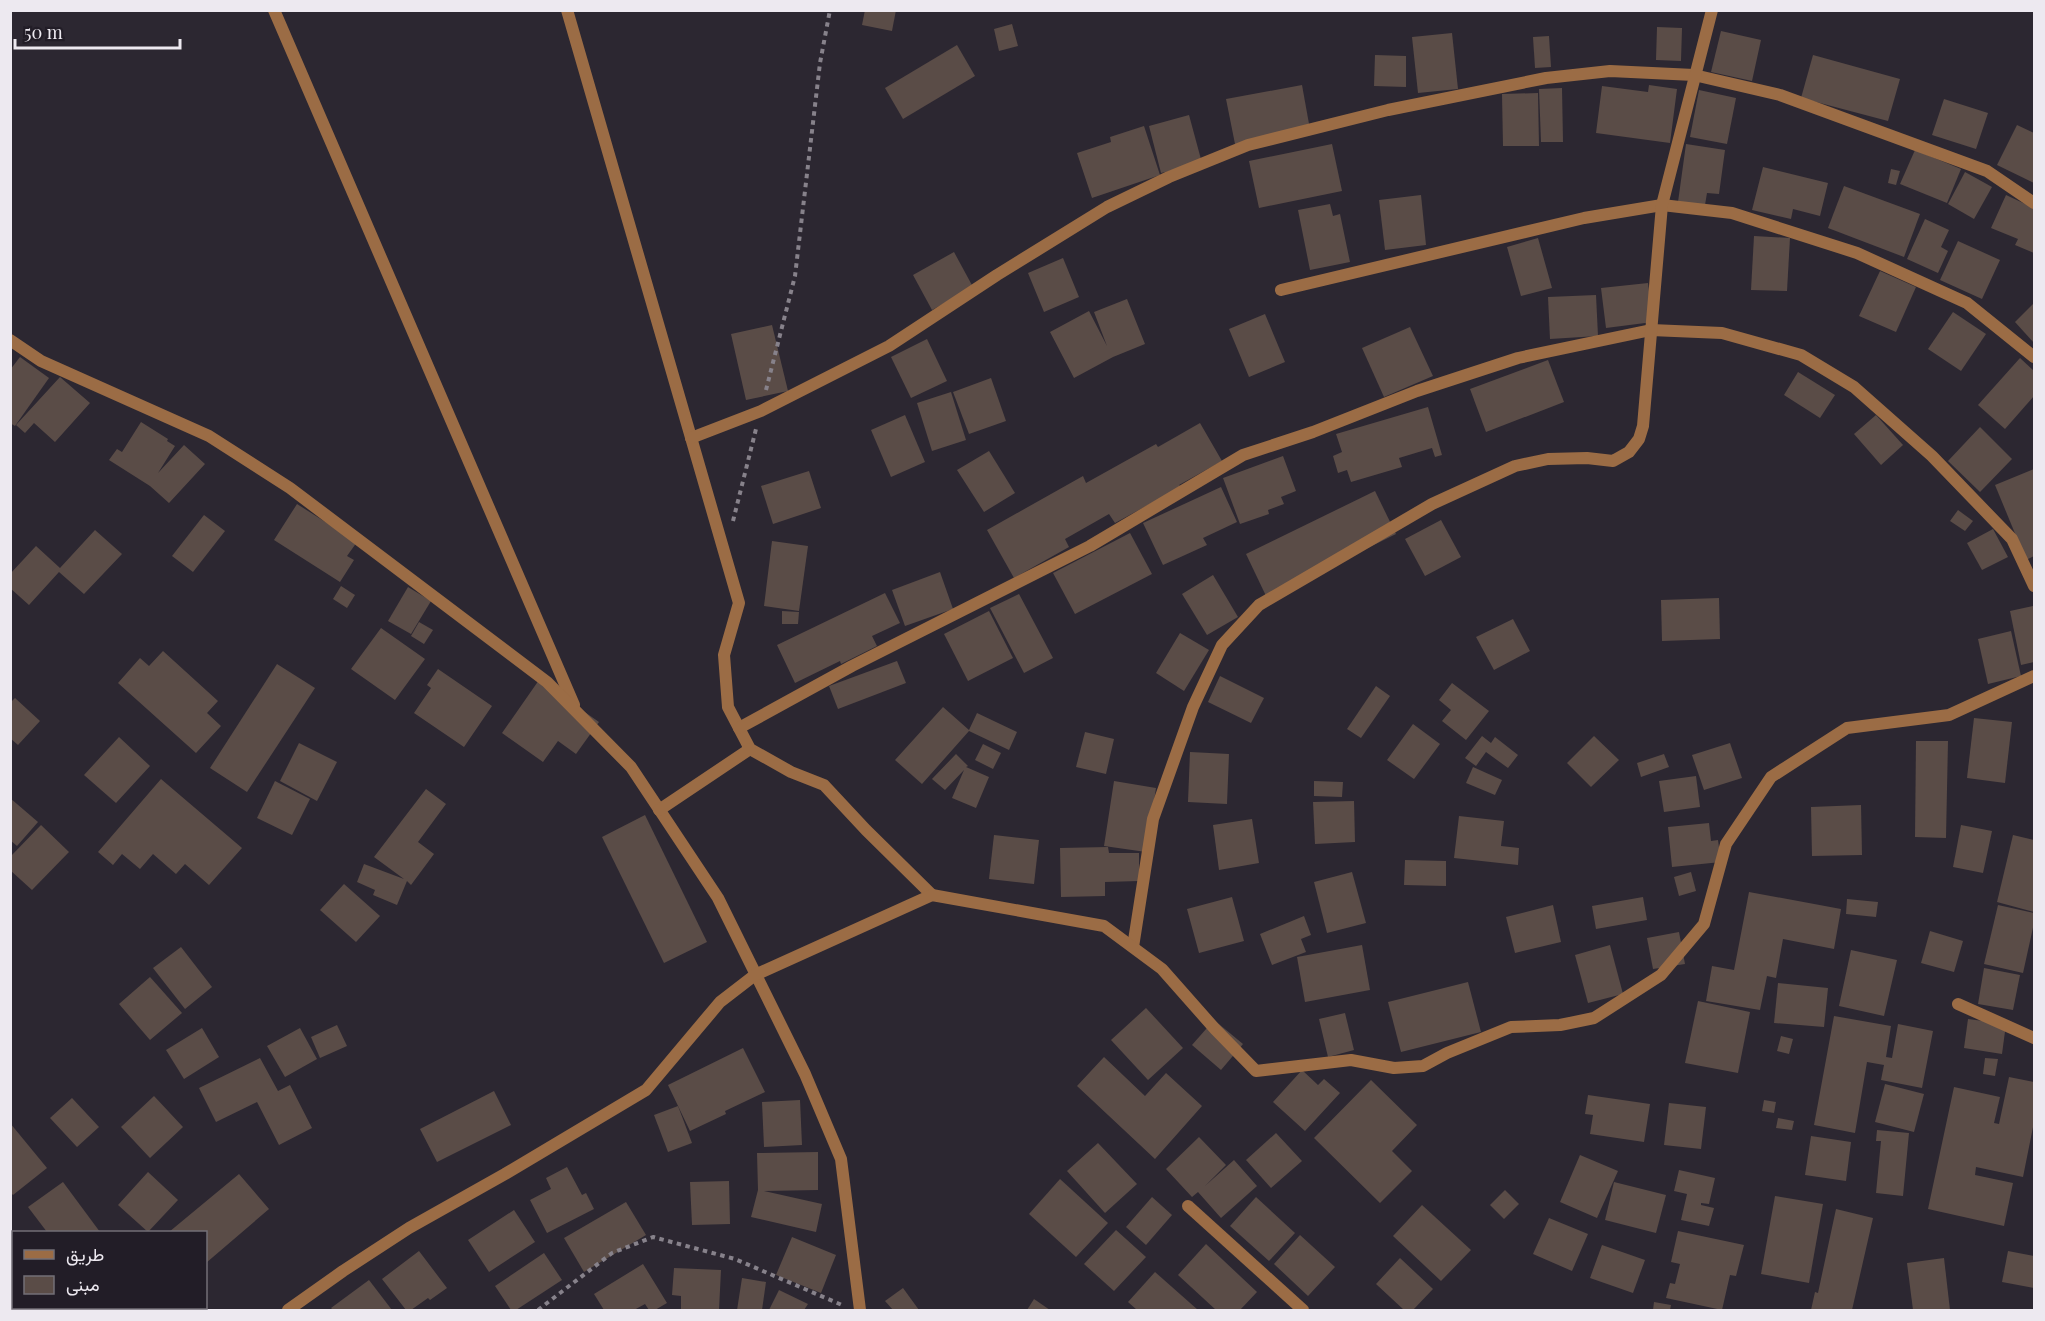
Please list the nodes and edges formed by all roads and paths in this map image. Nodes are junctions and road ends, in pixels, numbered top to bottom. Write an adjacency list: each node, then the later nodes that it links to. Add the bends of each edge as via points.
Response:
1 (274, 10): 17 (street)
2 (567, 10): 13 (street)
3 (830, 10): 12 (path, via 820,63 795,276)
4 (1712, 10): 5 (street)
5 (1694, 75): 6 (street, via 1780,95 1987,171); 7 (street); 12 (street, via 1610,71 1546,78 1388,110 1248,145 1107,207 890,346)
6 (2034, 203)
7 (1662, 205): 8 (street, via 1584,218); 9 (street); 11 (street, via 1732,213 1857,253 1967,303)
8 (1281, 290)
9 (1651, 330): 15 (street, via 1722,333 1801,355 1854,387 1932,456 2012,539); 18 (street, via 1518,358 1243,455 1090,546 852,666); 22 (street, via 1643,426 1629,452 1613,461 1548,459 1515,466 1432,504 1259,605 1222,645 1193,707 1153,819)
10 (10, 340): 17 (street, via 41,361 209,436 290,488 547,682)
11 (2034, 357)
12 (761, 411): 13 (street); 14 (path)
13 (691, 438): 14 (street)
14 (725, 554): 18 (street, via 739,603 724,655 728,707)
15 (2034, 586)
16 (2034, 676): 22 (street, via 1949,715 1847,728 1771,777 1726,844 1704,924 1661,975 1594,1018 1560,1025 1511,1027 1423,1066 1394,1068 1351,1060 1256,1071 1162,969)
17 (576, 712): 20 (street, via 631,767)
18 (739, 728): 19 (street)
19 (750, 749): 20 (street); 21 (street, via 824,785)
20 (658, 810): 23 (street, via 718,898)
21 (932, 895): 22 (street, via 1104,926); 23 (street)
22 (1133, 947)
23 (755, 975): 28 (street, via 720,1002 646,1090 410,1228); 30 (street, via 805,1074 841,1159)
24 (1958, 1004): 25 (street)
25 (2034, 1038)
26 (1188, 1206): 31 (street)
27 (843, 1306): 29 (path, via 735,1259 653,1237 612,1253)
28 (288, 1311)
29 (538, 1311)
30 (860, 1311)
31 (1303, 1311)

